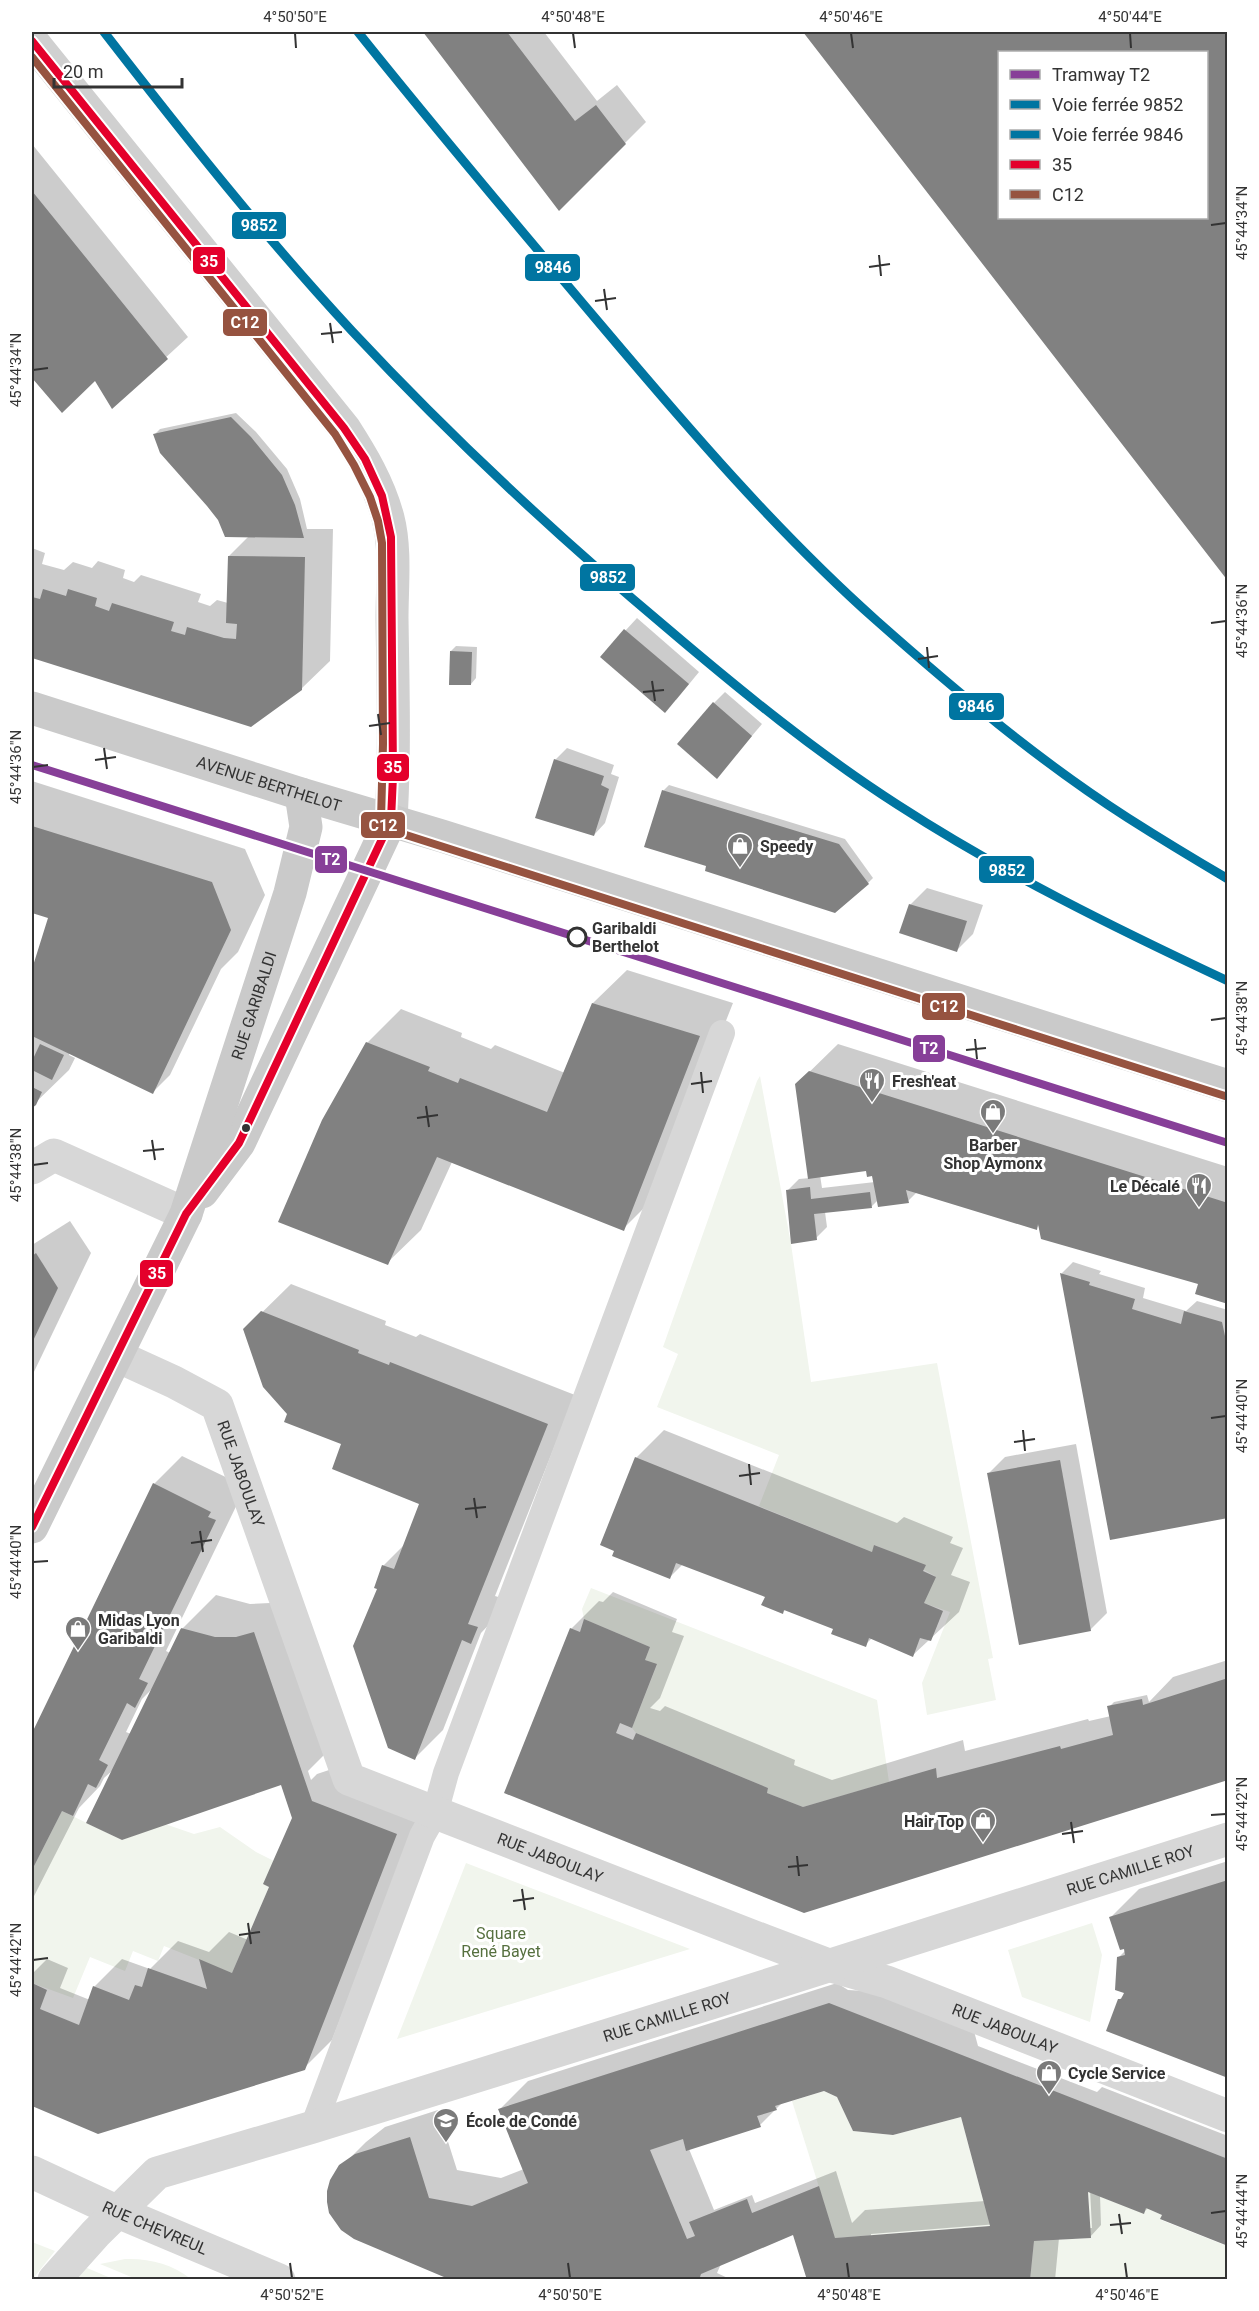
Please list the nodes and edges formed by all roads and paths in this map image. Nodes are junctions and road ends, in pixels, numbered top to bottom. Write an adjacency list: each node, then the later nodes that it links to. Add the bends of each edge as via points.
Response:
1 (32, 41): 4 (main road, via 344,428 382,496 389,521 392,563)
2 (32, 708): 3 (main road, AVENUE BERTHELOT)
3 (301, 794): 4 (main road, AVENUE BERTHELOT); 8 (main road, RUE GARIBALDI, via 306,827 291,893)
4 (391, 820): 6 (main road, AVENUE BERTHELOT); 8 (main road, RUE GARIBALDI, via 239,1143)
5 (722, 1033): 11 (street, via 446,1773)
6 (1227, 1086)
7 (32, 1168): 8 (street, via 54,1155)
8 (186, 1214): 9 (main road, RUE GARIBALDI)
9 (117, 1356): 10 (main road, RUE GARIBALDI); 11 (street, RUE JABOULAY, via 217,1405 349,1779)
10 (32, 1527)
11 (435, 1813): 13 (street, RUE JABOULAY); 15 (street, via 422,1836)
12 (1227, 1839): 13 (street, RUE CAMILLE ROY)
13 (831, 1966): 14 (street, RUE JABOULAY, via 887,1983); 15 (street, RUE CAMILLE ROY)
14 (1227, 2116)
15 (313, 2127): 17 (street, RUE CAMILLE ROY, via 157,2173)
16 (32, 2172): 17 (street, RUE CHEVREUL)
17 (118, 2212): 18 (street, RUE CAMILLE ROY); 19 (street, RUE CHEVREUL)
18 (54, 2280)
19 (279, 2280)

